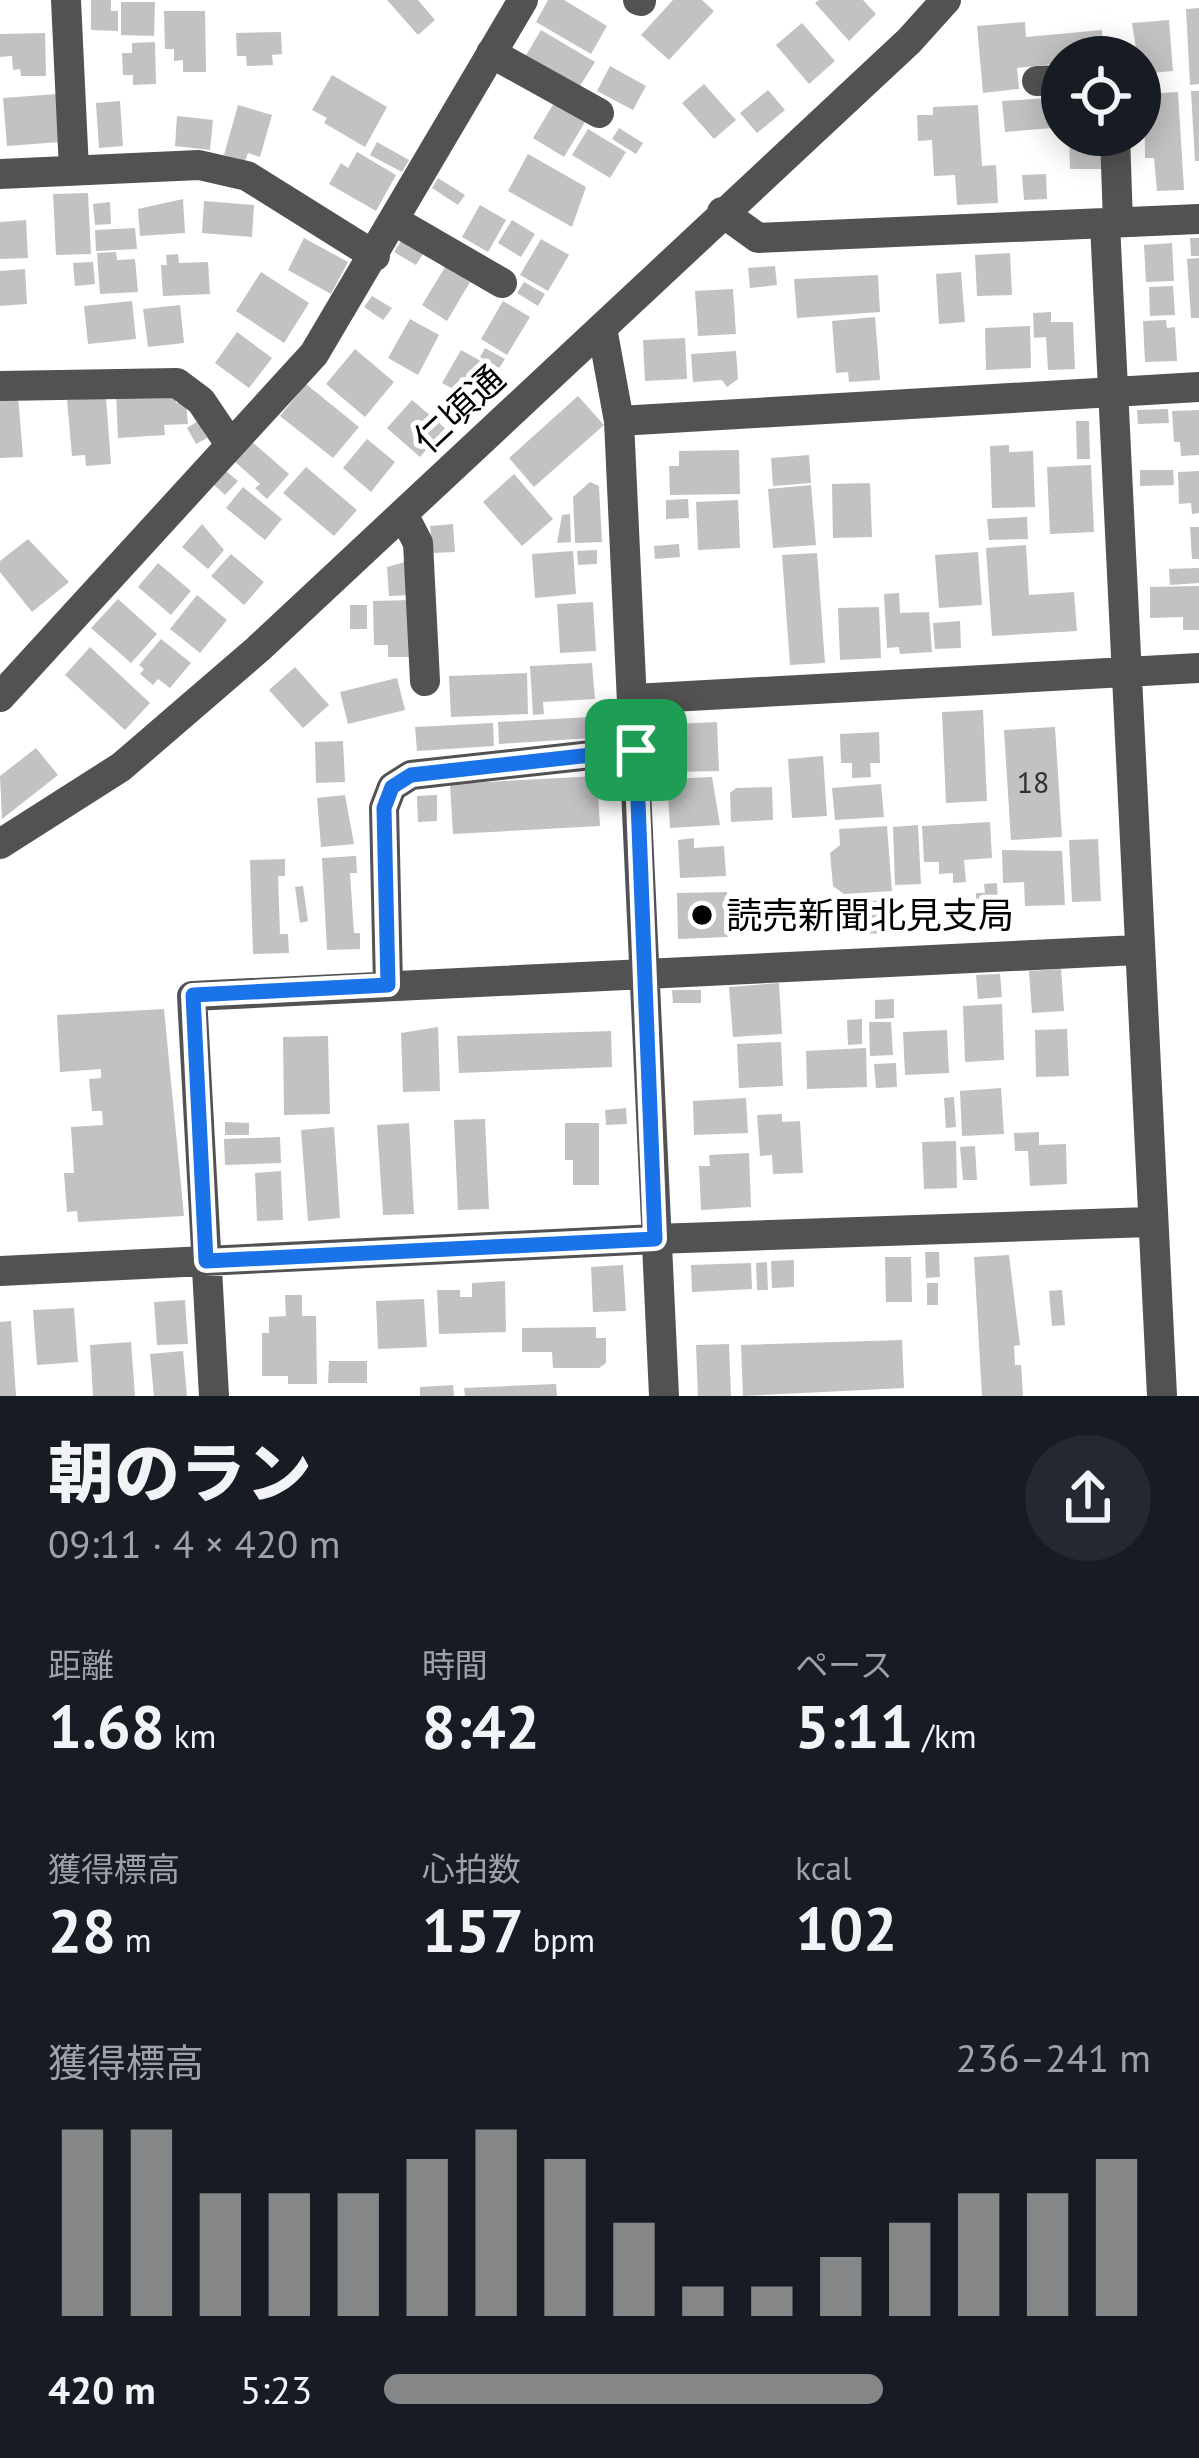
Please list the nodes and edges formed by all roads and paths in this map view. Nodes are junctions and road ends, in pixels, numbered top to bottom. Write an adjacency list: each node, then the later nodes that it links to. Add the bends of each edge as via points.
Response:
1 (66, 0): 7 (street)
2 (523, 0): 4 (street)
3 (946, 0): 9 (street, 仁頃通)
4 (491, 53): 5 (street); 11 (street)
5 (599, 112)
6 (1114, 156): 12 (street)
7 (74, 170): 8 (street); 13 (street, via 199,165 247,176)
8 (0, 175)
9 (722, 212): 12 (street, via 758,238); 15 (street, 仁頃通)
10 (1199, 219): 12 (street)
11 (395, 220): 13 (street); 14 (street)
12 (1112, 223): 18 (street)
13 (375, 256): 20 (street, via 314,354)
14 (502, 283)
15 (602, 328): 19 (street); 21 (street, 仁頃通)
16 (0, 386): 20 (street, via 176,382 201,401)
17 (1199, 387): 18 (street)
18 (1113, 392): 19 (street); 23 (street)
19 (619, 421): 26 (street)
20 (230, 444): 25 (street)
21 (403, 514): 24 (street, via 418,543); 28 (street, 仁頃通, via 121,767)
22 (1199, 668): 23 (street)
23 (1127, 672): 26 (street); 29 (street)
24 (425, 680)
25 (1, 695)
26 (634, 699): 27 (street)
27 (636, 750): 30 (street); 31 (street, via 411,775 392,787 384,808)
28 (0, 844)
29 (1137, 950): 30 (street); 32 (street)
30 (646, 971): 31 (street); 33 (street)
31 (388, 985): 34 (street, via 193,995)
32 (1150, 1222): 33 (street); 38 (street)
33 (655, 1239): 34 (street); 37 (street)
34 (206, 1261): 35 (street); 36 (street)
35 (0, 1271)
36 (214, 1396)
37 (664, 1396)
38 (1162, 1396)

